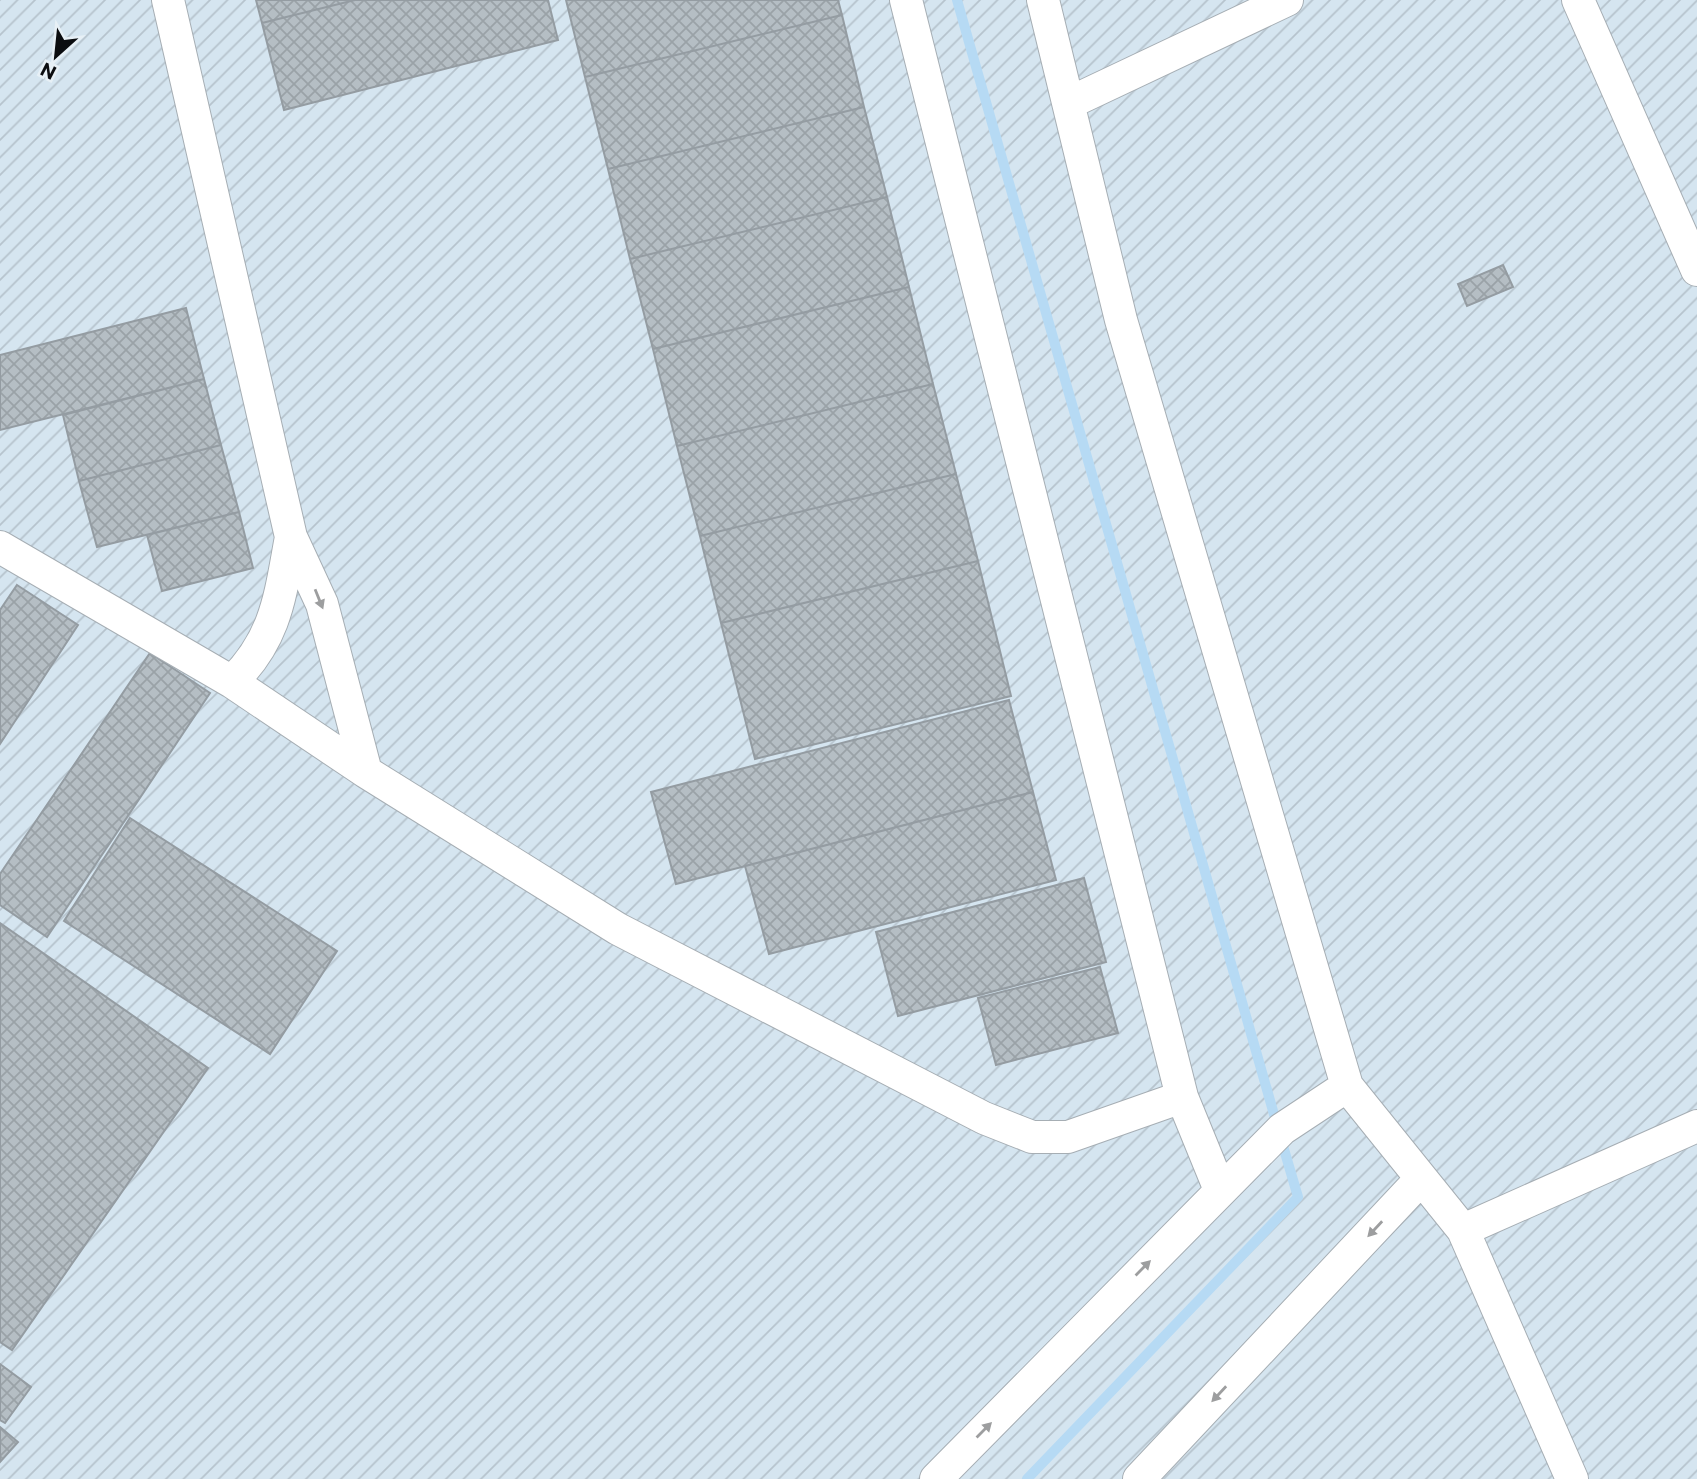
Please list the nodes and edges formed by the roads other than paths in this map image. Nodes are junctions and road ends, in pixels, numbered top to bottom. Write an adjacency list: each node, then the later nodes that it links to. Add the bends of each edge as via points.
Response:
1 (167, 0): 8 (street)
2 (906, 0): 13 (street)
3 (1043, 0): 6 (street)
4 (1287, 0): 6 (street)
5 (1578, 0): 7 (street)
6 (1069, 103): 12 (street, via 1121,320)
7 (1697, 270)
8 (292, 537): 10 (street, via 276,614 254,659); 11 (street, one-way to 11, via 322,604)
9 (0, 547): 10 (street)
10 (232, 681): 11 (street)
11 (366, 772): 13 (street, via 618,929 984,1118 1032,1137 1068,1137)
12 (1347, 1086): 15 (street); 16 (street, via 1292,1121)
13 (1182, 1097): 16 (street)
14 (1697, 1126): 17 (street)
15 (1422, 1179): 17 (street); 19 (street, one-way to 19)
16 (1220, 1190): 18 (street, one-way to 16)
17 (1463, 1230): 20 (street)
18 (936, 1479)
19 (1139, 1479)
20 (1572, 1479)

